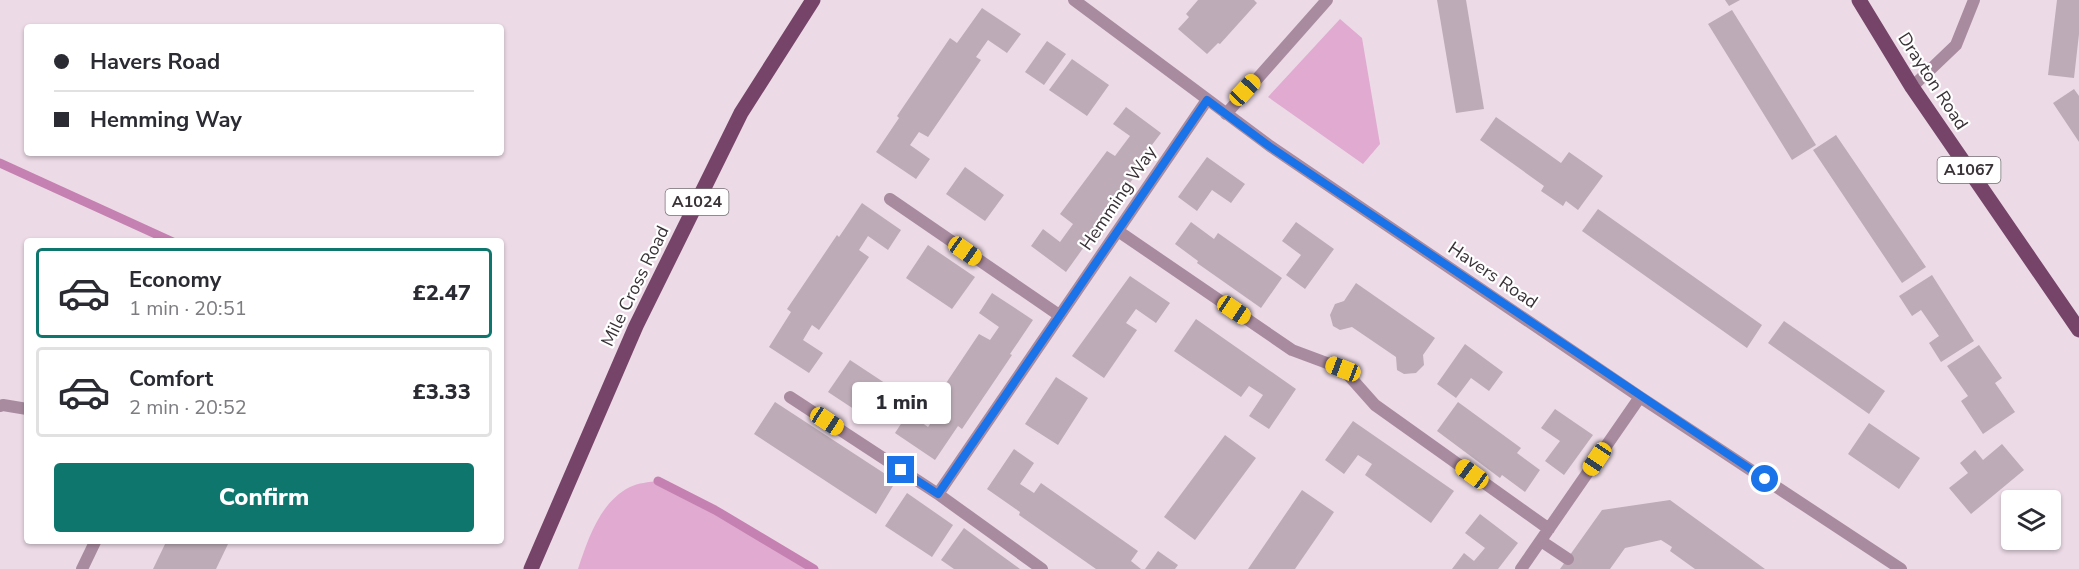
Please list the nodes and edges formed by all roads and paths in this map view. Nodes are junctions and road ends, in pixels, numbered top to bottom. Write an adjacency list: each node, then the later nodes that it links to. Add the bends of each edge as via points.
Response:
1 (813, 0): 23 (main road, Mile Cross Road / A1024, via 741,113 636,326)
2 (1074, 0): 7 (street, Havers Road)
3 (1327, 0): 8 (street)
4 (1859, 0): 6 (main road, Drayton Road / A1067)
5 (1974, 0): 6 (street, via 1956,45)
6 (1912, 87): 12 (main road, Drayton Road / A1067)
7 (1207, 100): 8 (street, Havers Road); 10 (street, Hemming Way)
8 (1226, 114): 14 (street, Havers Road)
9 (890, 199): 11 (street)
10 (1118, 231): 11 (street, Hemming Way); 18 (street, via 1292,350 1343,369 1375,405)
11 (1059, 315): 17 (street, Hemming Way)
12 (2079, 330)
13 (790, 397): 17 (street)
14 (1640, 397): 18 (street); 26 (street, Havers Road)
15 (0, 406): 16 (street)
16 (24, 408)
17 (938, 494): 24 (street)
18 (1549, 529): 19 (street)
19 (1541, 541): 21 (street); 25 (street)
20 (94, 544): 22 (street)
21 (1568, 559)
22 (82, 569)
23 (531, 569)
24 (1042, 569)
25 (1521, 569)
26 (1901, 569)

